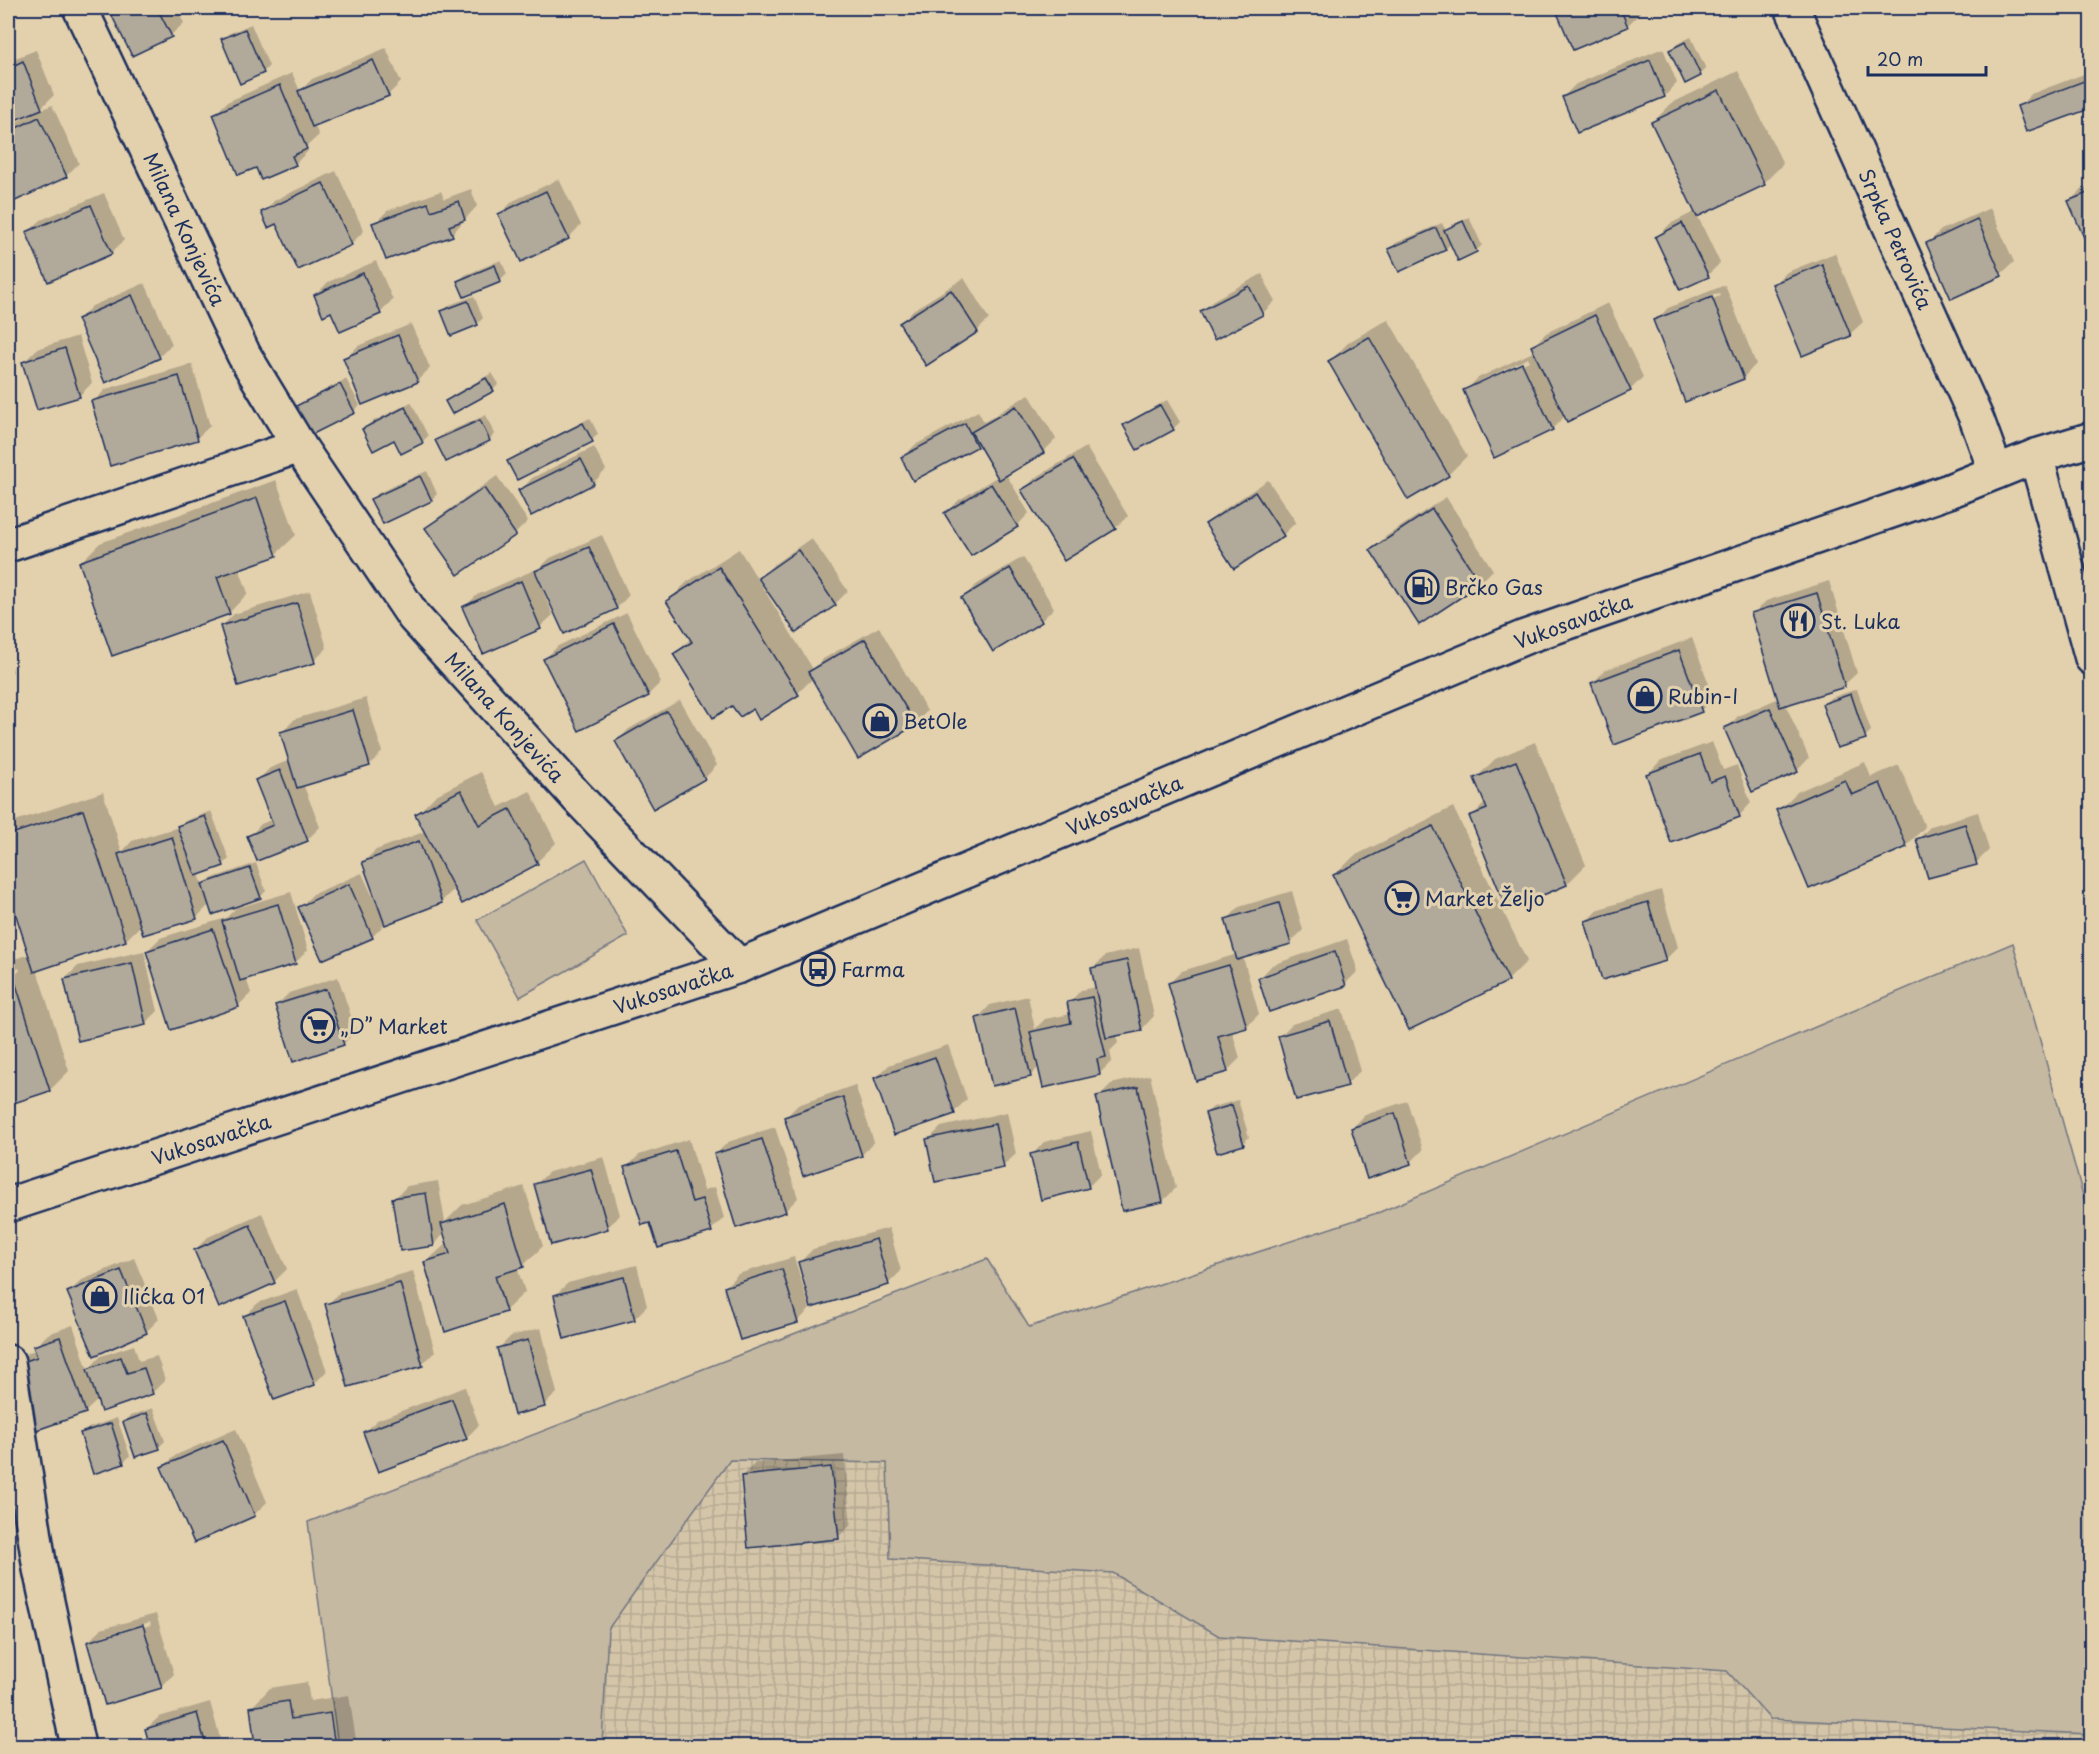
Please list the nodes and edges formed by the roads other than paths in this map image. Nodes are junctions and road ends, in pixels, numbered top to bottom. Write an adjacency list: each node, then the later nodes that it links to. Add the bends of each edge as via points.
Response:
1 (80, 8): 4 (street, Milana Konjevića, via 244,355)
2 (1792, 8): 6 (street, Srpka Petrovića, via 1977,420)
3 (2091, 439): 5 (street, Vukosavačka)
4 (299, 446): 7 (street); 9 (street, Milana Konjevića, via 414,617 577,797)
5 (2036, 456): 6 (street, Vukosavačka); 8 (street)
6 (1996, 472): 9 (street, Vukosavačka, via 1525,637)
7 (8, 545)
8 (2091, 658)
9 (739, 966): 10 (street, Vukosavačka)
10 (8, 1205)
11 (8, 1362): 12 (street, via 39,1569)
12 (78, 1746)

